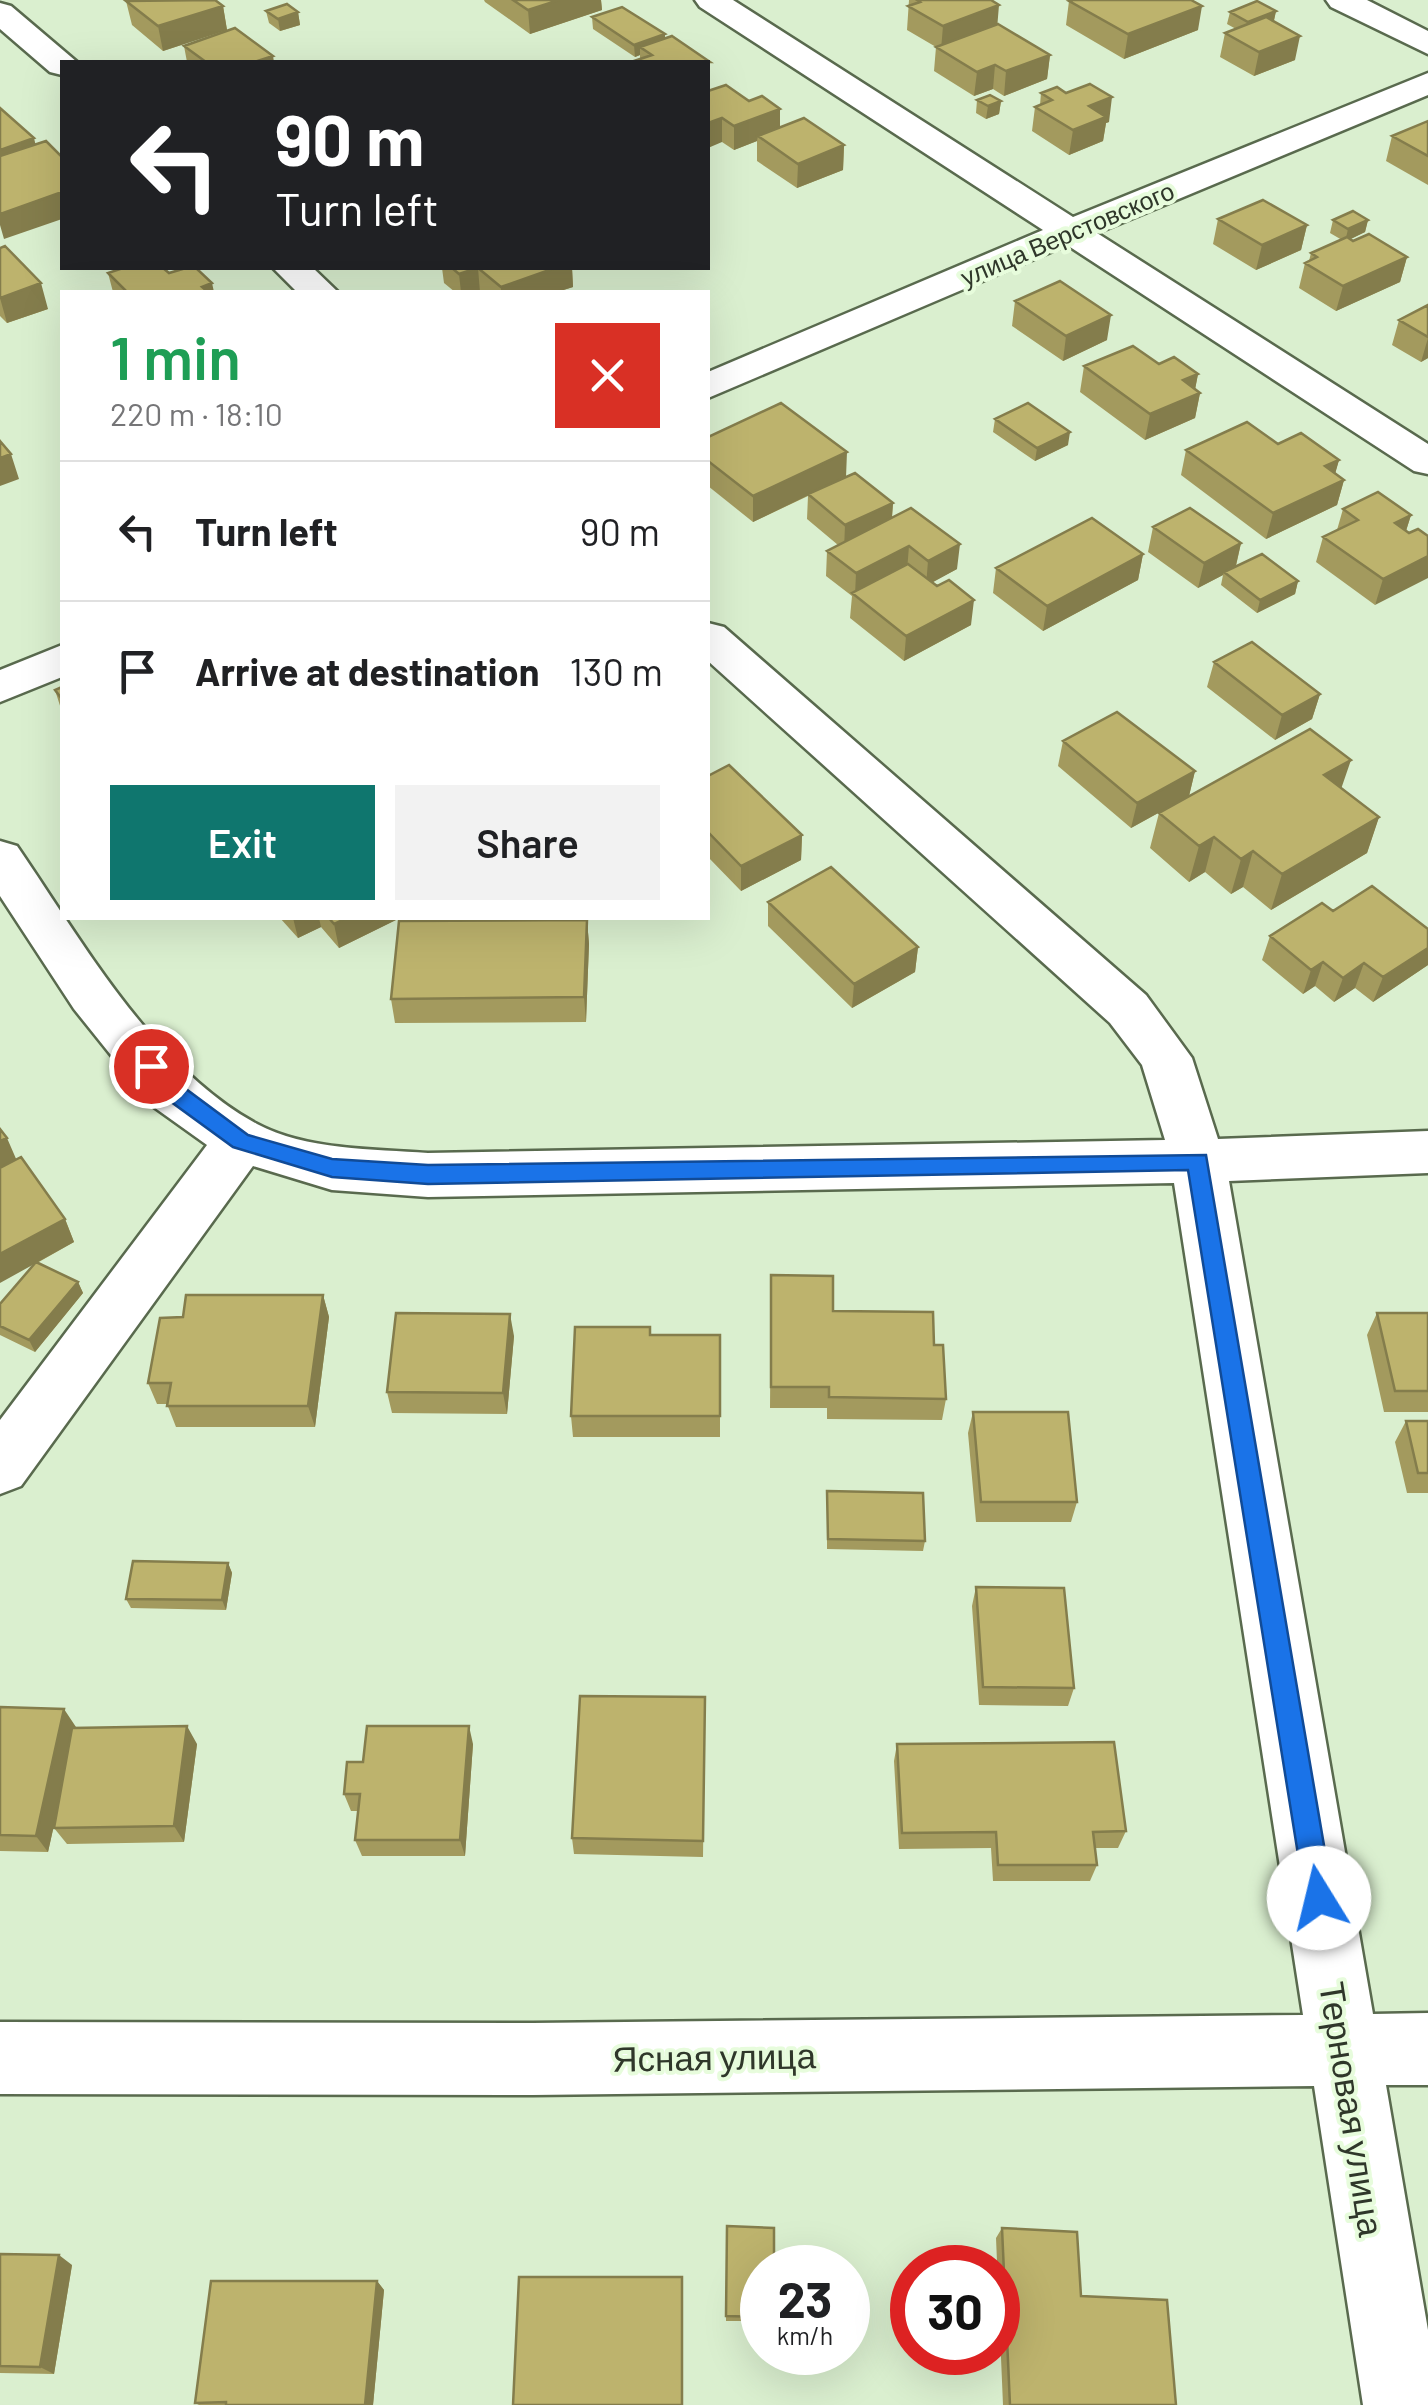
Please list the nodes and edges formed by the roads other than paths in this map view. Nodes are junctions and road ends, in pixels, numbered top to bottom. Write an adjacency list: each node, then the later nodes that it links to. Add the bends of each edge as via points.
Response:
1 (711, 0): 7 (street)
2 (1342, 0): 4 (street)
3 (0, 13): 5 (street)
4 (1428, 44)
5 (60, 63)
6 (1428, 84): 7 (street, улица Верстовского)
7 (1068, 232): 10 (street, улица Верстовского); 11 (street)
8 (294, 270): 9 (street)
9 (318, 290)
10 (710, 385)
11 (1428, 462)
12 (710, 639): 18 (street, Терновая улица, via 1128,1008 1166,1058)
13 (60, 661): 14 (street)
14 (0, 686)
15 (0, 858): 16 (street, via 92,994 170,1090)
16 (241, 1141): 18 (street, via 332,1168 428,1174); 19 (street)
17 (1428, 1152): 18 (street)
18 (1198, 1161): 21 (street, Терновая улица)
19 (0, 1467)
20 (1428, 2049): 21 (street, Ясная улица)
21 (1344, 2053): 22 (street, Ясная улица); 23 (street, Терновая улица)
22 (0, 2058)
23 (1402, 2405)

